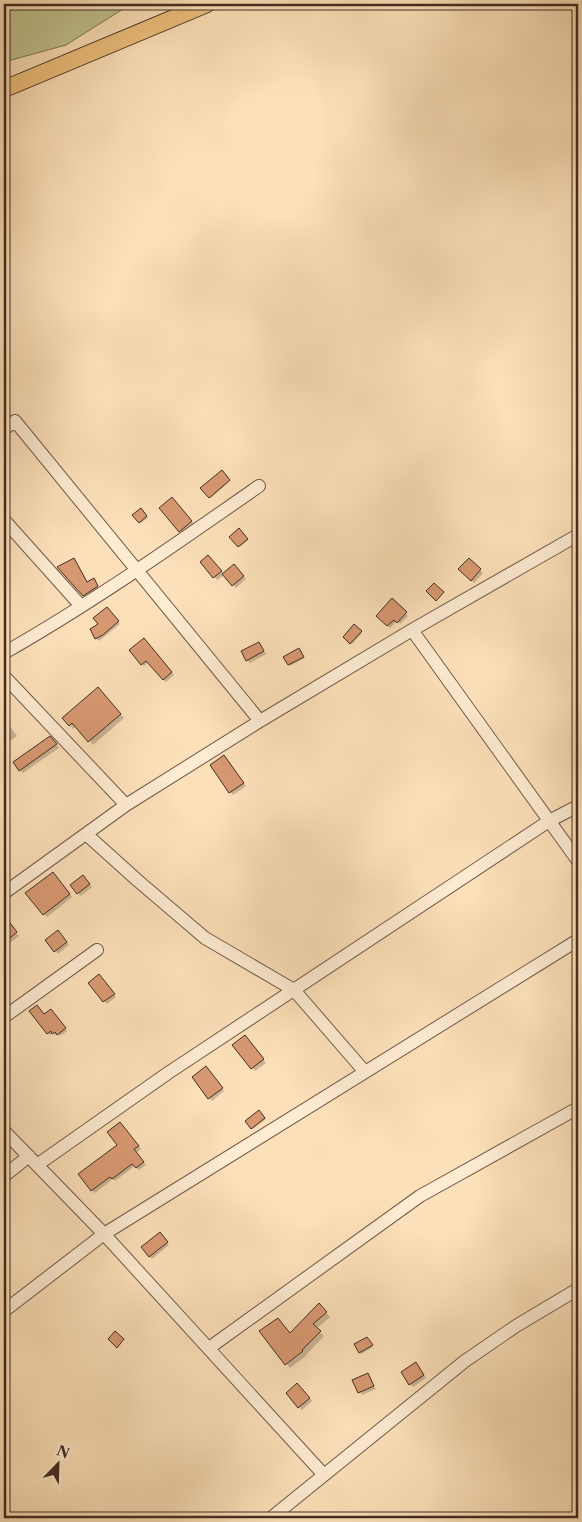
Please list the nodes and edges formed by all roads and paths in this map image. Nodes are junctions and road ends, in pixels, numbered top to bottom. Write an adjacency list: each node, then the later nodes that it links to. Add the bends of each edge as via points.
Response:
1 (207, 4): 2 (main road)
2 (4, 89)
3 (4, 429): 7 (street, via 15,421)
4 (259, 486): 7 (street)
5 (4, 520): 8 (street)
6 (578, 534): 9 (street)
7 (138, 570): 8 (street); 12 (street)
8 (81, 606): 10 (street)
9 (412, 630): 12 (street); 15 (street)
10 (4, 653)
11 (4, 676): 13 (street)
12 (260, 721): 13 (street)
13 (126, 805): 16 (street)
14 (578, 806): 15 (street)
15 (550, 821): 17 (street); 21 (street)
16 (86, 834): 18 (street); 21 (street, via 205,938)
17 (578, 861)
18 (4, 893)
19 (578, 940): 23 (street)
20 (97, 950): 22 (street)
21 (294, 990): 23 (street); 26 (street)
22 (4, 1017)
23 (365, 1072): 28 (street)
24 (578, 1108): 31 (street, via 420,1196)
25 (4, 1131): 26 (street)
26 (33, 1161): 27 (street); 28 (street)
27 (4, 1176)
28 (104, 1234): 30 (street); 31 (street)
29 (578, 1289): 32 (street, via 465,1361)
30 (4, 1311)
31 (210, 1348): 32 (street)
32 (324, 1474): 33 (street)
33 (271, 1518)

